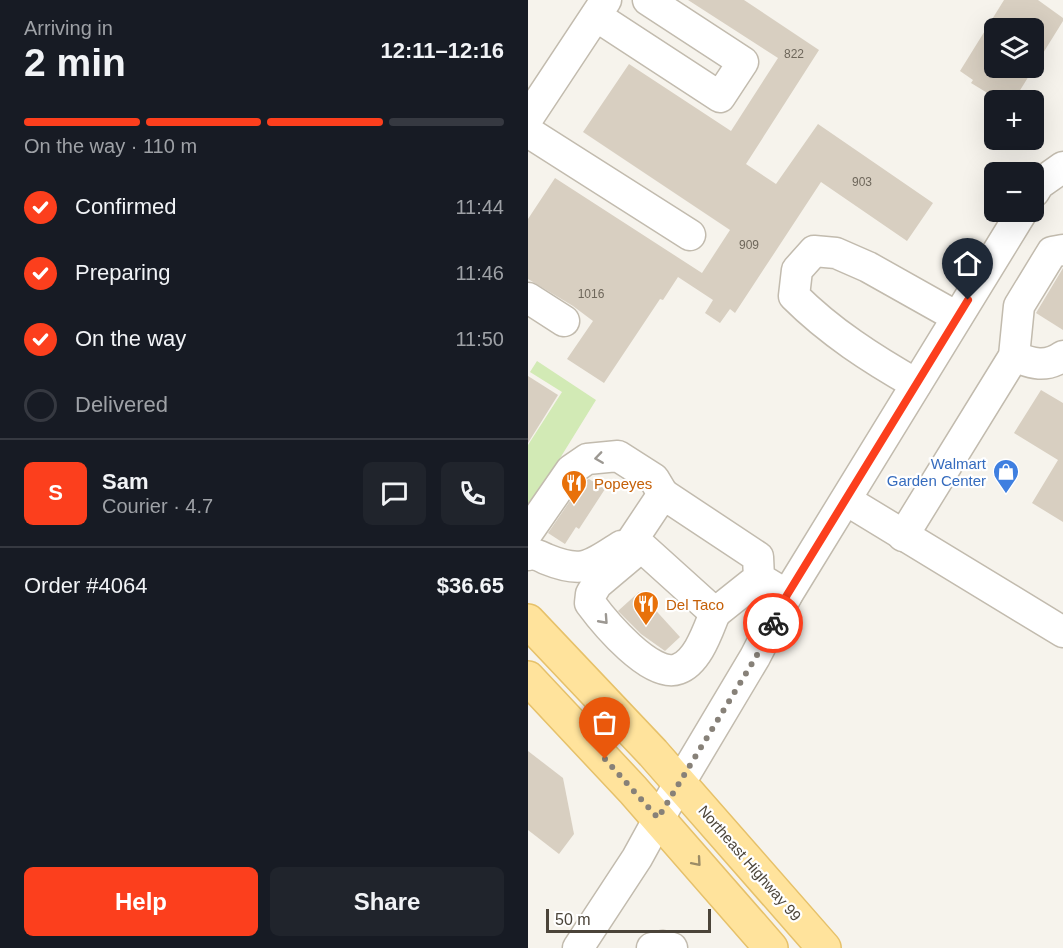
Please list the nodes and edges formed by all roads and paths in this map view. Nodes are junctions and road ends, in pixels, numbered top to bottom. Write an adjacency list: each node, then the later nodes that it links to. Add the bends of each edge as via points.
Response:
1 (648, 0): 2 (street, via 743,62 720,97)
2 (601, 8): 3 (street)
3 (528, 118)
4 (528, 132): 8 (street)
5 (1063, 167): 6 (street)
6 (1044, 182)
7 (1016, 222): 11 (street)
8 (690, 235)
9 (1063, 250): 14 (street, via 1052,252 1019,306)
10 (528, 298): 12 (street)
11 (957, 317): 15 (street); 15 (street, via 836,252 814,251 797,270 794,296 816,318 867,356)
12 (564, 321)
13 (1063, 356): 14 (street, via 1043,365)
14 (1014, 357): 19 (street)
15 (916, 384): 17 (street)
16 (663, 494): 18 (street, one-way to 18, via 654,479 618,456 588,459 571,470); 20 (street); 22 (street, via 759,557)
17 (846, 500): 19 (street); 23 (street)
18 (528, 532)
19 (903, 536): 26 (street)
20 (637, 543): 21 (street, via 591,566 574,568 533,553); 24 (street); 24 (street, one-way to 24, via 597,584 590,603 649,664 678,670 701,648)
21 (528, 555)
22 (759, 578): 23 (street); 24 (street)
23 (787, 595): 28 (street, via 756,657)
24 (715, 613)
25 (528, 621): 28 (main road, Northeast Highway 99)
26 (1063, 632)
27 (528, 678): 29 (main road)
28 (680, 783): 29 (street); 34 (main road, Northeast Highway 99)
29 (658, 818): 30 (street, via 637,858); 33 (main road, one-way to 33)
30 (578, 948)
31 (652, 948): 32 (street)
32 (672, 948)
33 (771, 948)
34 (824, 948)

